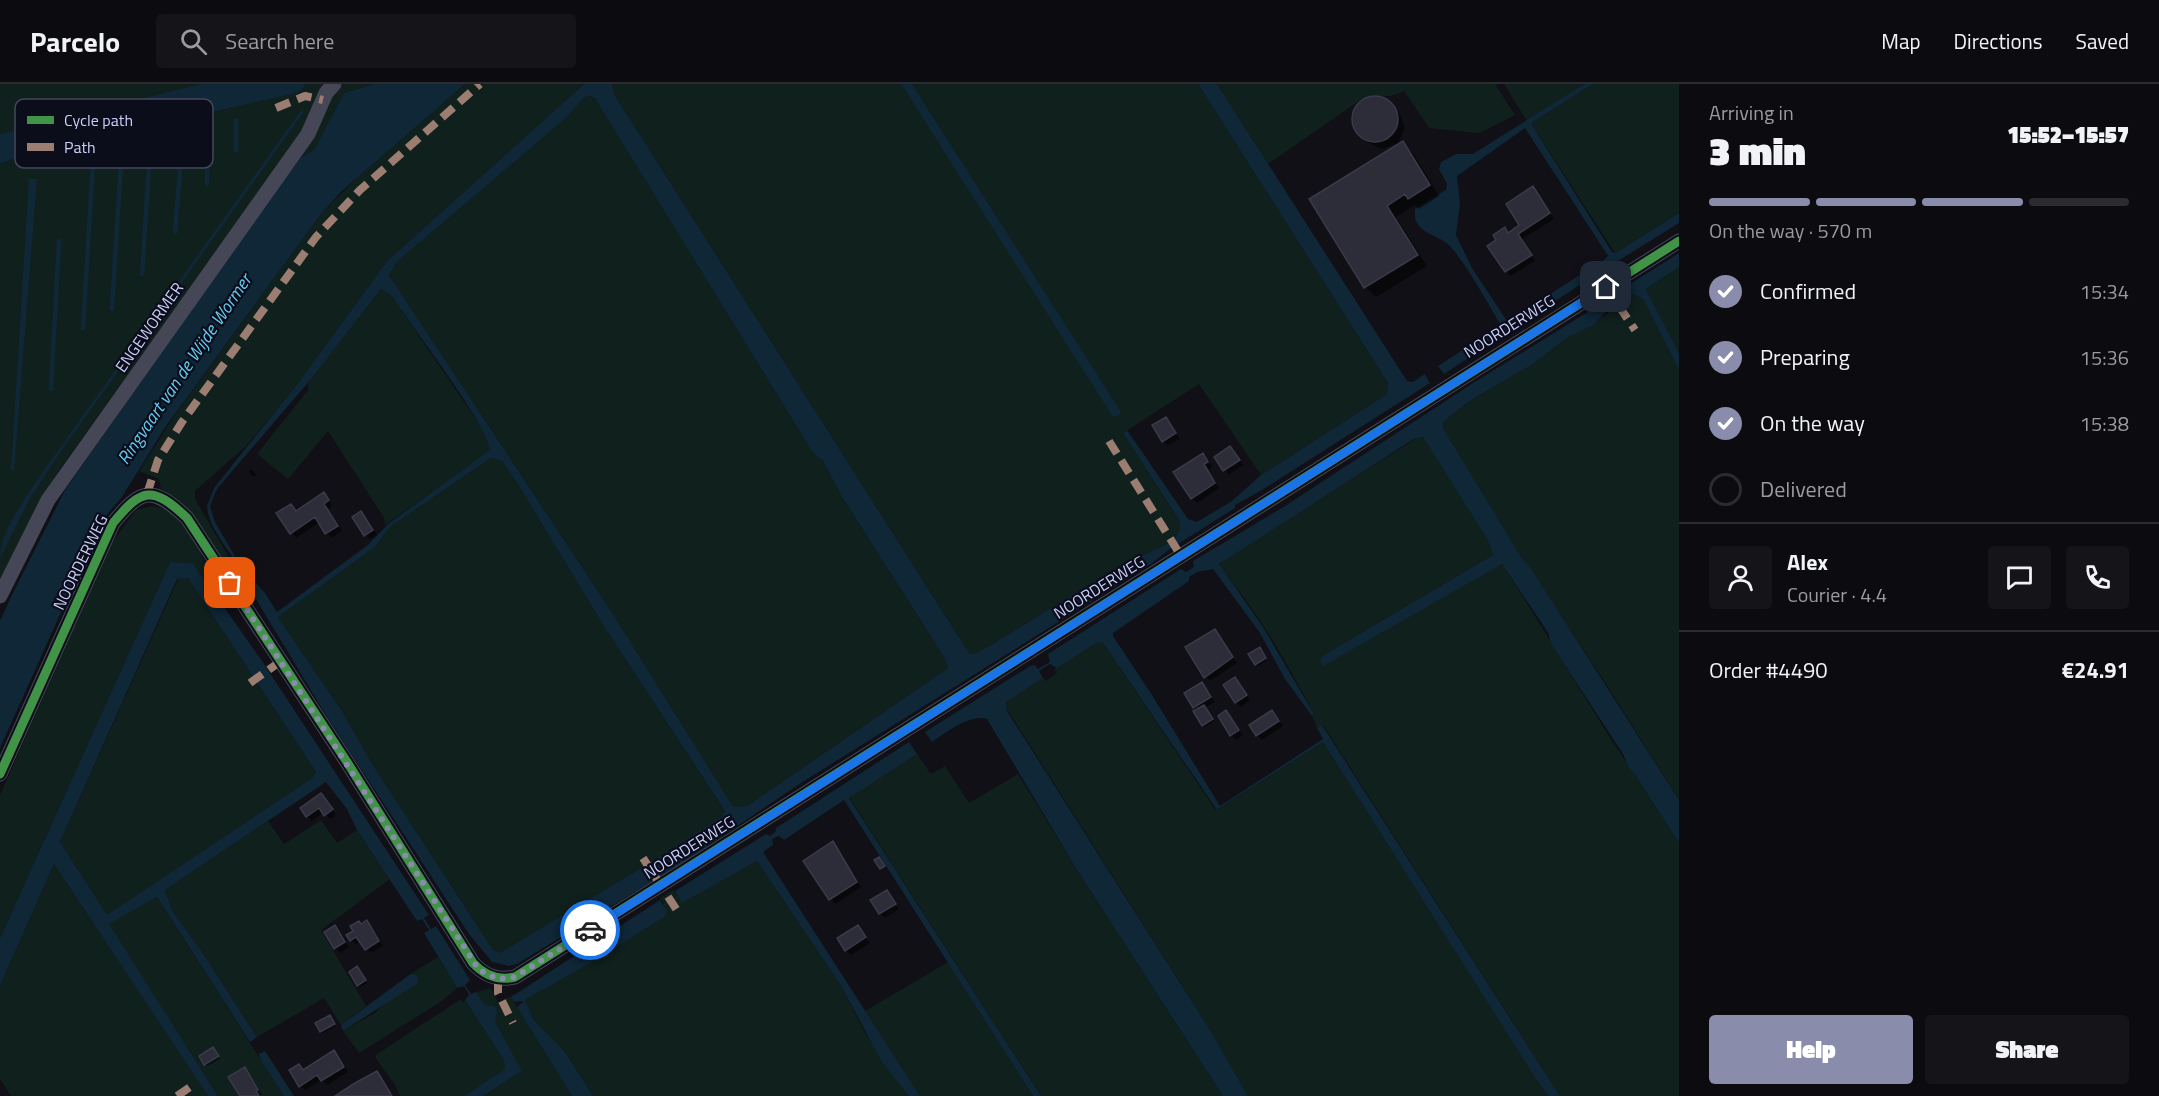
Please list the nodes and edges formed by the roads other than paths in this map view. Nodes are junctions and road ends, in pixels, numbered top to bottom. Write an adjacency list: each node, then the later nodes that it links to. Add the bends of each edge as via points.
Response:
1 (334, 84): 3 (street, ENGEWORMER, via 308,134 48,500)
2 (1679, 241): 4 (street, NOORDERWEG, via 515,977 491,977 473,963 187,518 161,497 147,494 133,500 113,523)
3 (0, 596)
4 (0, 774)

